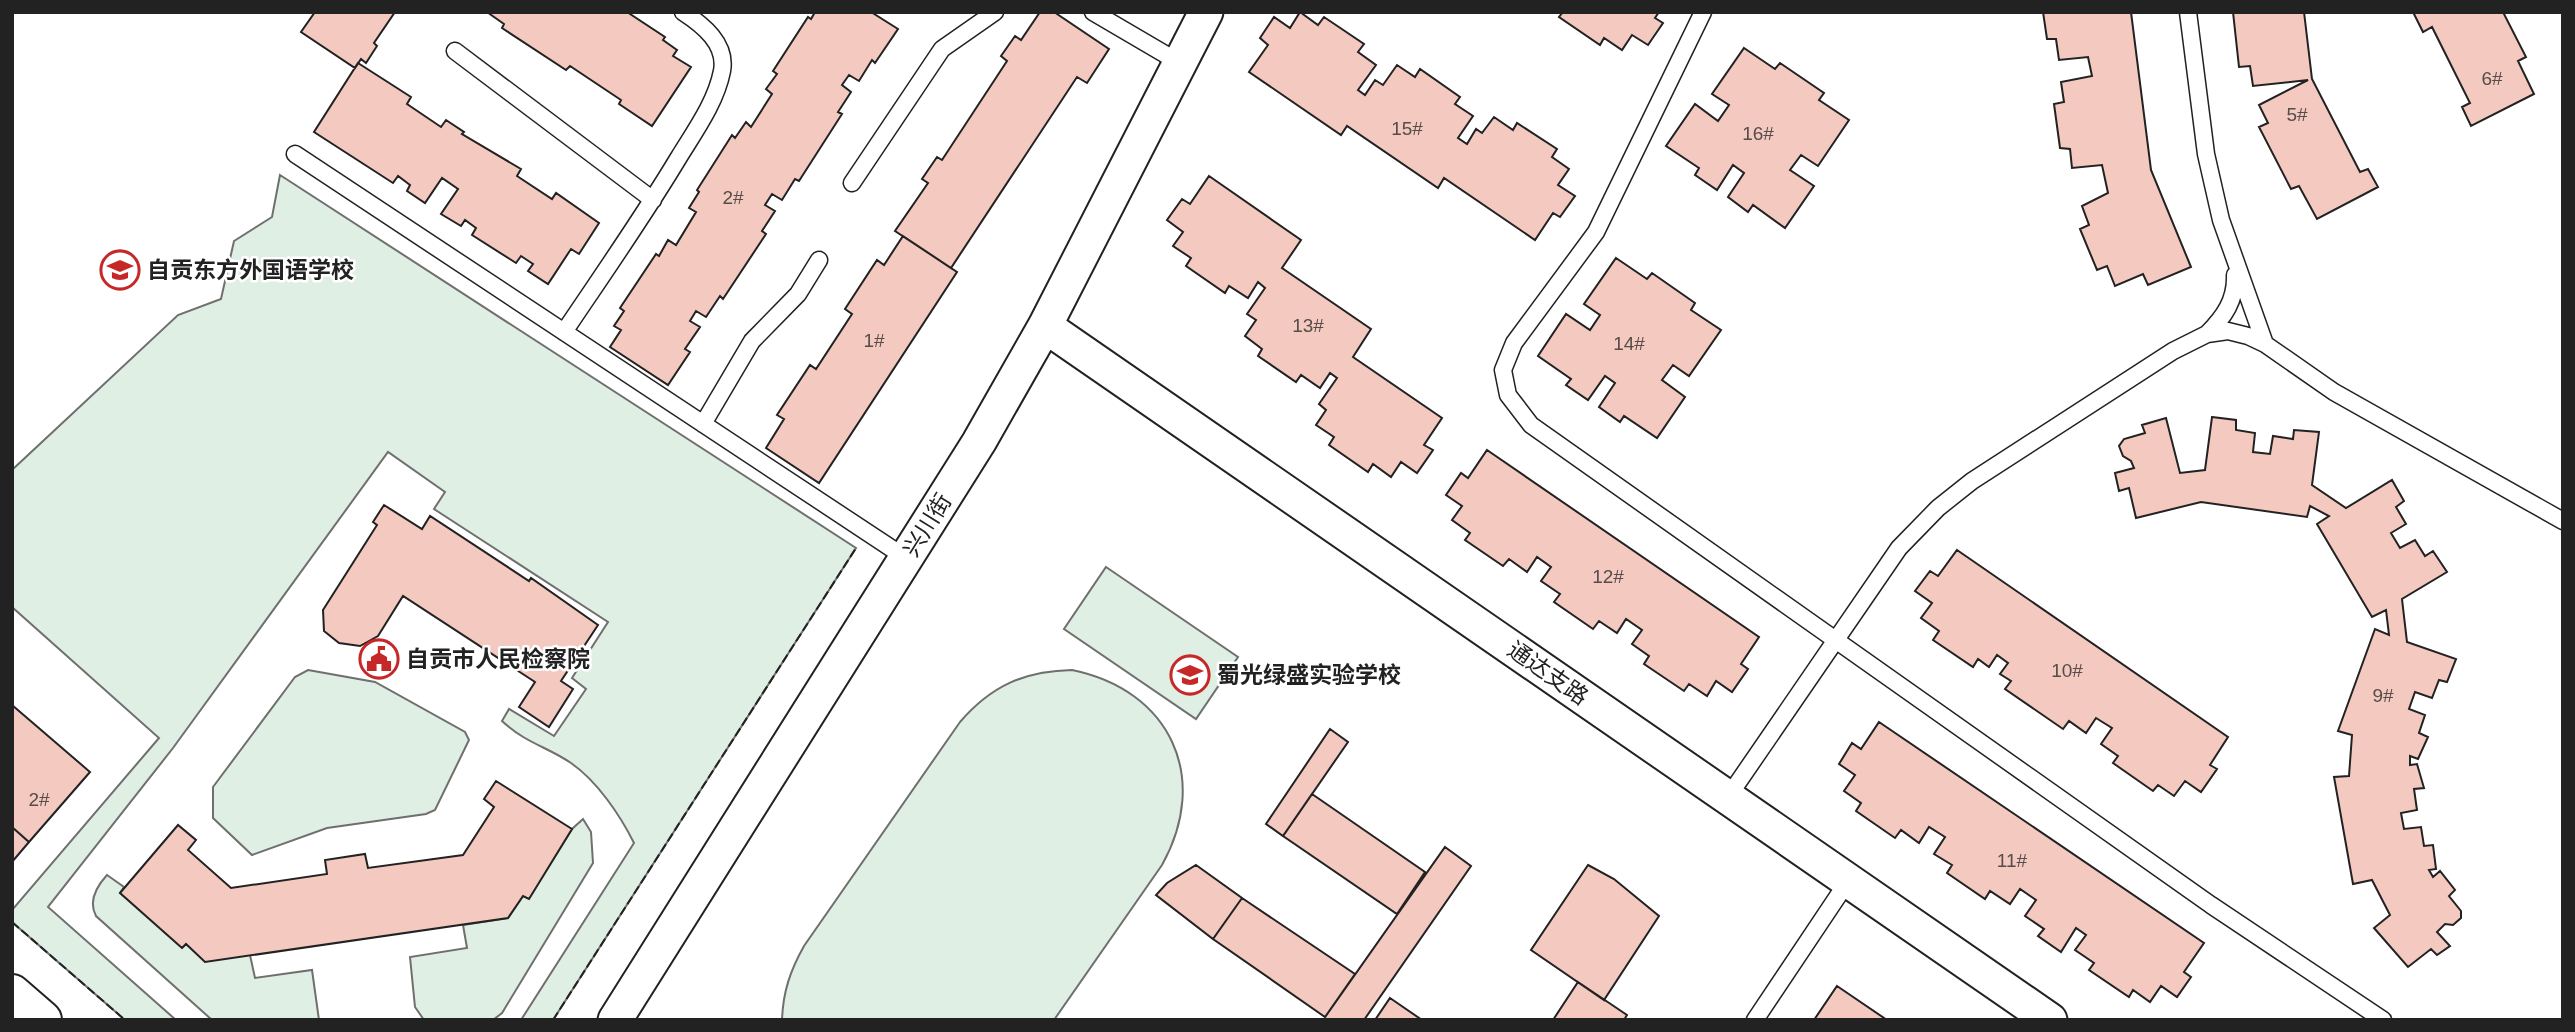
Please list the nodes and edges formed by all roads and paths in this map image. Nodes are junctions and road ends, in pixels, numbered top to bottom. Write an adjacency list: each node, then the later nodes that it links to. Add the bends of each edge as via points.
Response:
1 (683, 12): 11 (lane, via 718,42 722,69 704,116)
2 (995, 12): 10 (lane, via 942,49)
3 (1093, 12): 8 (lane)
4 (1206, 12): 8 (street, 兴川街)
5 (1703, 12): 21 (lane, via 1596,232 1514,343 1503,370 1508,394 1531,425)
6 (2188, 12): 13 (lane, via 2206,154)
7 (455, 51): 11 (lane)
8 (1180, 63): 14 (street, 兴川街)
9 (295, 153): 15 (lane)
10 (852, 183)
11 (653, 200): 15 (lane)
12 (819, 260): 18 (lane, via 797,294 752,341)
13 (2235, 262): 16 (lane, via 2234,297); 17 (lane)
14 (1045, 326): 20 (street, 兴川街); 22 (street, 通达支路)
15 (564, 332): 18 (lane)
16 (2207, 334): 17 (lane, via 2228,331); 21 (lane, via 2173,351 1972,481 1938,508 1899,548)
17 (2265, 344): 19 (lane, via 2334,392)
18 (703, 424): 20 (lane)
19 (2563, 521)
20 (906, 558): 26 (street, 兴川街)
21 (1837, 638): 22 (lane); 29 (lane, via 2211,905)
22 (1728, 797): 23 (street, 通达支路)
23 (1848, 881): 27 (lane); 28 (street, 通达支路)
24 (12, 995): 25 (main road)
25 (42, 1020)
26 (615, 1020)
27 (1755, 1020)
28 (2050, 1020)
29 (2383, 1020)

